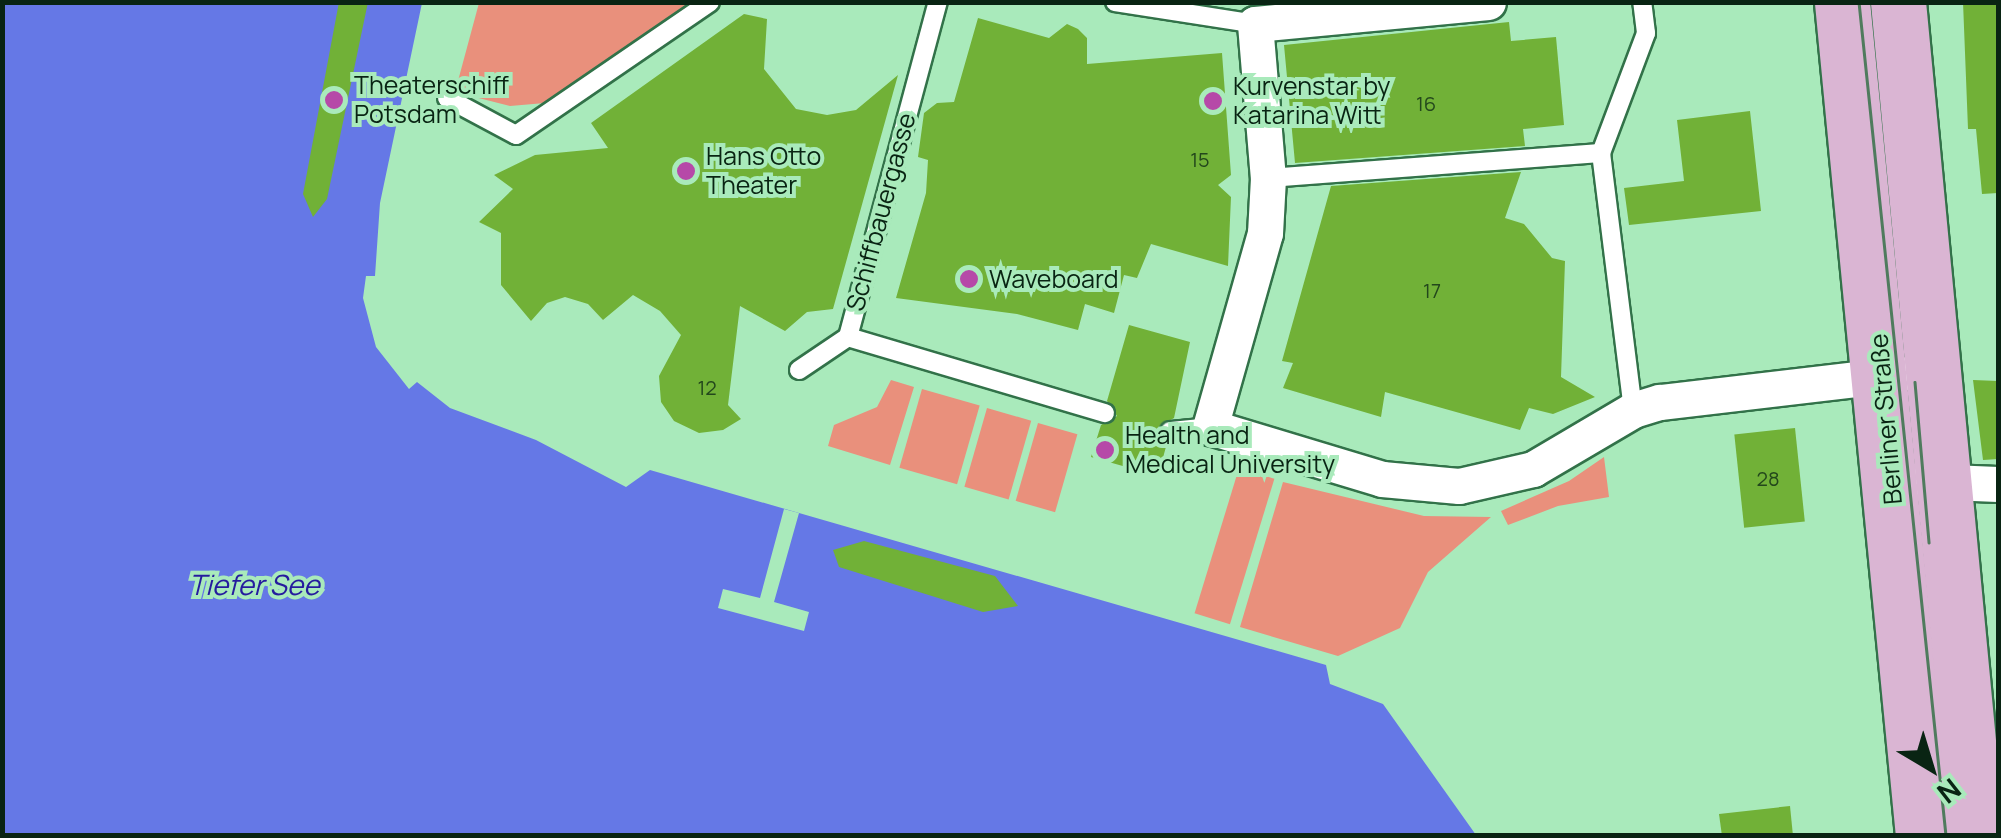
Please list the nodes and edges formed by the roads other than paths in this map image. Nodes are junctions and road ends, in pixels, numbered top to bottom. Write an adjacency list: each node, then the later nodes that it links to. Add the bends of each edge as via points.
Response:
1 (710, 2): 10 (lane, via 516,134)
2 (938, 2): 15 (lane, Schiffbauergasse)
3 (1115, 2): 9 (lane)
4 (1488, 2): 8 (street)
5 (1642, 2): 11 (lane, via 1646,34)
6 (1842, 2): 17 (main road, Berliner Straße)
7 (1898, 2): 17 (main road, Berliner Straße)
8 (1327, 10): 9 (street)
9 (1255, 24): 12 (street)
10 (448, 98)
11 (1601, 153): 12 (lane); 18 (lane)
12 (1268, 178): 20 (street, via 1265,233)
13 (1904, 297): 17 (lane)
14 (1850, 304): 17 (lane)
15 (848, 337): 16 (lane); 19 (lane, Schiffbauergasse)
16 (799, 370)
17 (1897, 375): 18 (street, via 1709,394); 23 (main road, Berliner Straße); 25 (lane)
18 (1633, 410): 20 (street, via 1532,469 1460,486 1382,479)
19 (1105, 413)
20 (1210, 426): 21 (lane)
21 (1170, 431)
22 (1998, 484): 23 (street)
23 (1910, 486): 24 (lane); 26 (main road, Berliner Straße); 27 (main road, Berliner Straße, via 1981,772)
24 (1922, 598)
25 (1888, 699)
26 (1914, 822)
27 (1977, 836)

